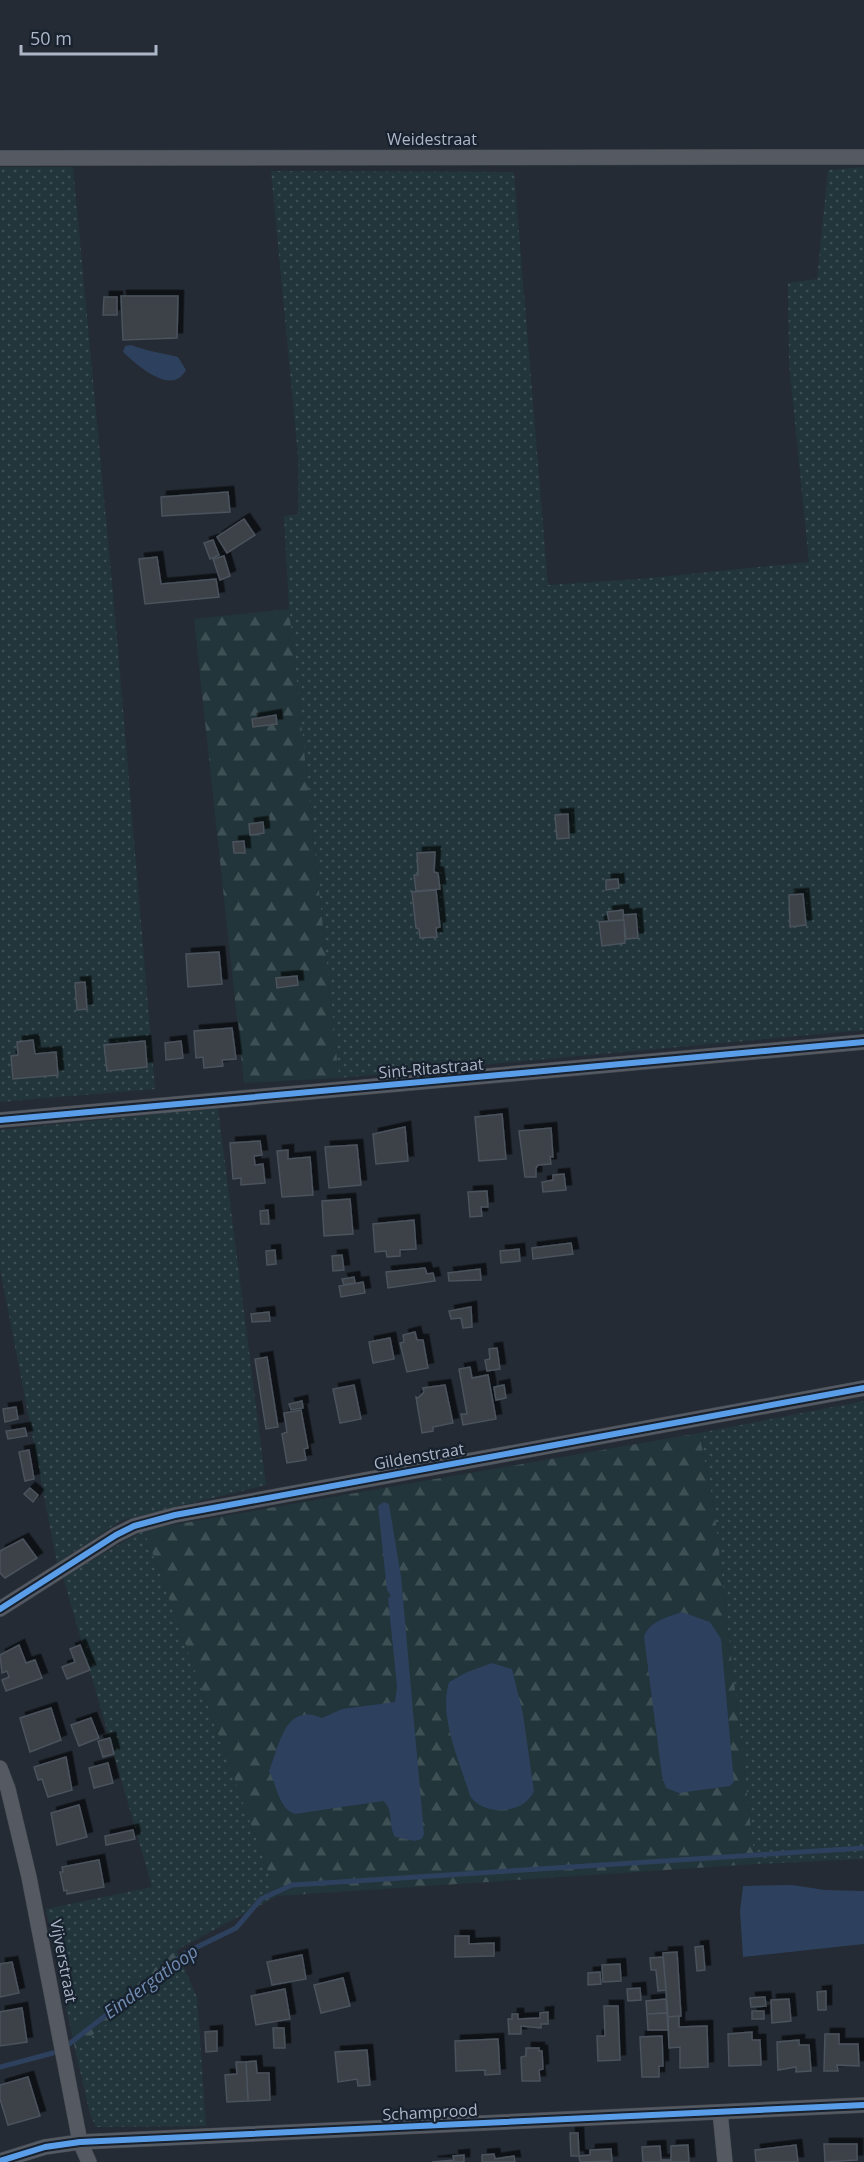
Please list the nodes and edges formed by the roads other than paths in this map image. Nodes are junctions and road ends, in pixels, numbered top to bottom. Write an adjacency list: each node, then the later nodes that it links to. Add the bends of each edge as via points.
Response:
1 (864, 157): 2 (street, Weidestraat)
2 (0, 158)
3 (864, 1042): 4 (street, Sint-Ritastraat)
4 (0, 1120)
5 (864, 1388): 6 (street, Gildenstraat, via 175,1515 116,1535)
6 (0, 1609)
7 (0, 1767): 10 (street, Vijverstraat, via 29,1876)
8 (864, 2105): 9 (street, Schamprood)
9 (720, 2112): 10 (street, Schamprood); 13 (street)
10 (80, 2142): 11 (street, Schamprood, via 45,2147); 12 (street, Vijverstraat)
11 (0, 2161)
12 (89, 2162)
13 (725, 2162)

